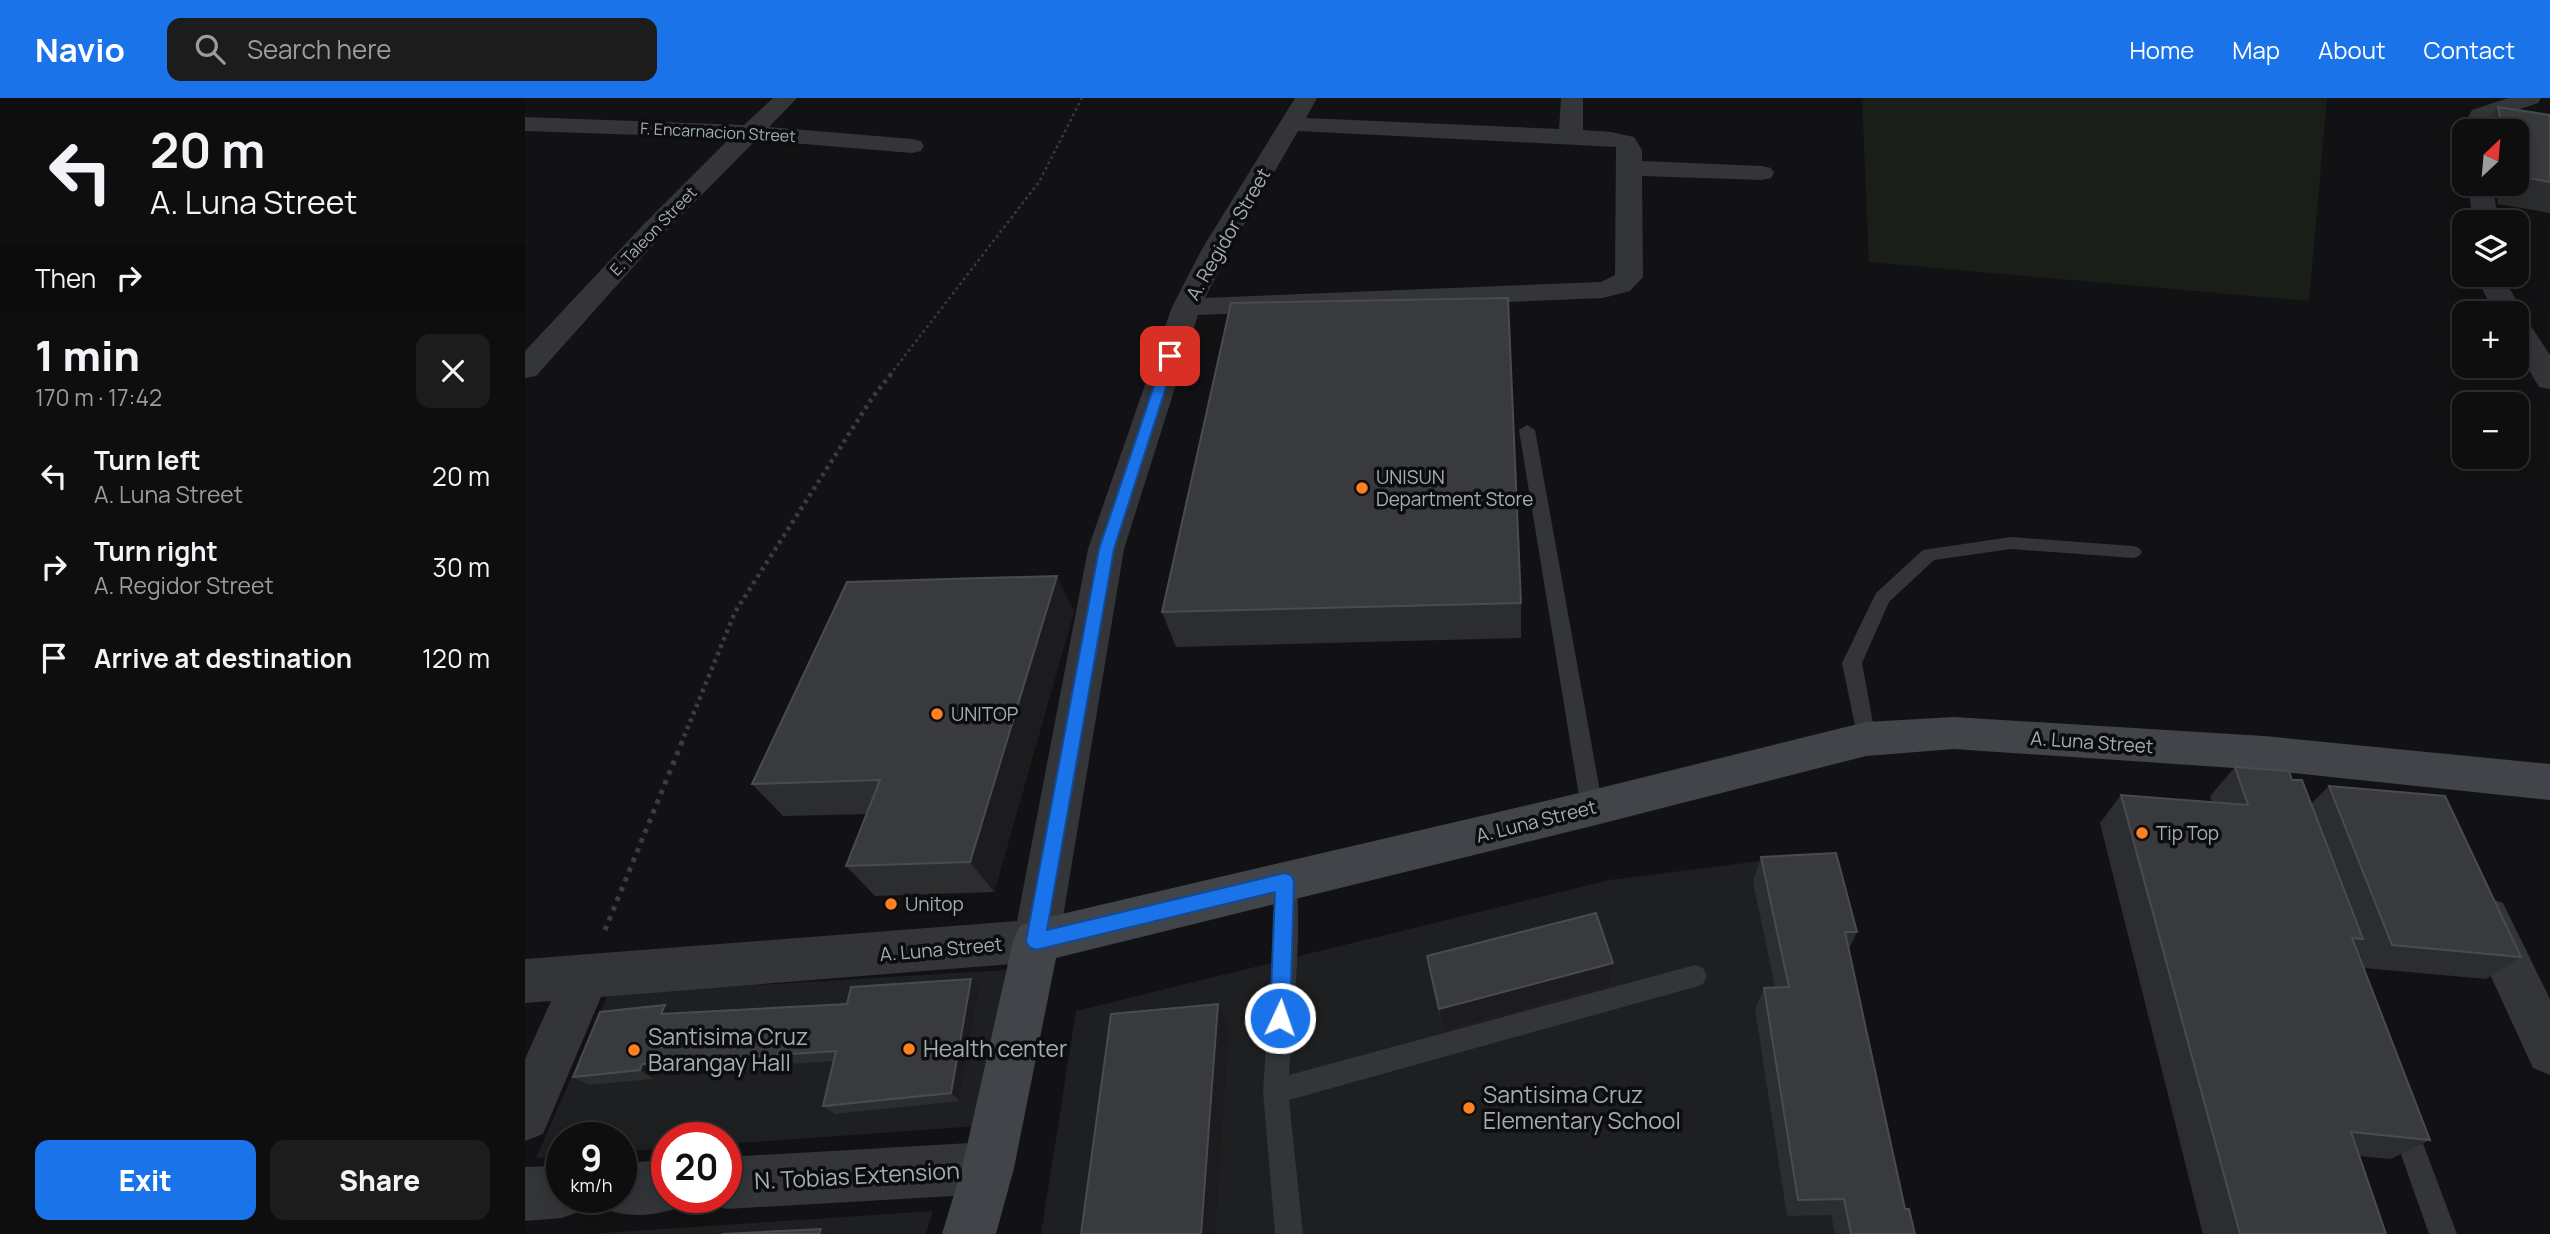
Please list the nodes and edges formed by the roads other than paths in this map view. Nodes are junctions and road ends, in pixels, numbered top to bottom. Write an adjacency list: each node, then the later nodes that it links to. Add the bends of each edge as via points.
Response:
1 (786, 98): 7 (street, E. Taleon Street)
2 (1571, 98): 8 (street)
3 (2530, 98): 5 (street)
4 (1299, 111): 8 (street); 12 (street, A. Regidor Street)
5 (2479, 119)
6 (525, 124): 7 (street, F. Encarnacion Street)
7 (749, 132): 9 (street, F. Encarnacion Street); 14 (street, E. Taleon Street)
8 (1571, 137): 10 (street, via 1625,142)
9 (912, 146)
10 (1630, 169): 11 (street); 12 (street, via 1629,277 1604,290)
11 (1762, 173)
12 (1186, 307): 25 (street, A. Regidor Street, via 1106,549)
13 (2529, 346): 15 (street)
14 (525, 369)
15 (2550, 380)
16 (1527, 430): 21 (lane)
17 (2133, 552): 18 (lane, via 2011,543 1929,554 1882,598 1852,663)
18 (1866, 738): 19 (street, A. Luna Street, via 1954,733 2269,764); 21 (street, A. Luna Street)
19 (2415, 768): 20 (street, A. Luna Street); 22 (street)
20 (2550, 782)
21 (1592, 808): 24 (street, A. Luna Street)
22 (2438, 816)
23 (2467, 877): 29 (street)
24 (1285, 881): 25 (street, A. Luna Street); 30 (lane)
25 (1036, 941): 27 (street, A. Luna Street); 33 (street, A. Regidor Street)
26 (1695, 976): 30 (lane)
27 (586, 977): 28 (street, A. Luna Street); 32 (street)
28 (525, 981)
29 (2550, 1051)
30 (1276, 1091): 38 (lane)
31 (2396, 1105): 39 (lane)
32 (525, 1116)
33 (988, 1168): 34 (street, N. Tobias Extension); 37 (street, A. Regidor Street)
34 (742, 1182)
35 (546, 1193): 36 (street)
36 (525, 1194)
37 (969, 1234)
38 (1289, 1234)
39 (2443, 1234)

